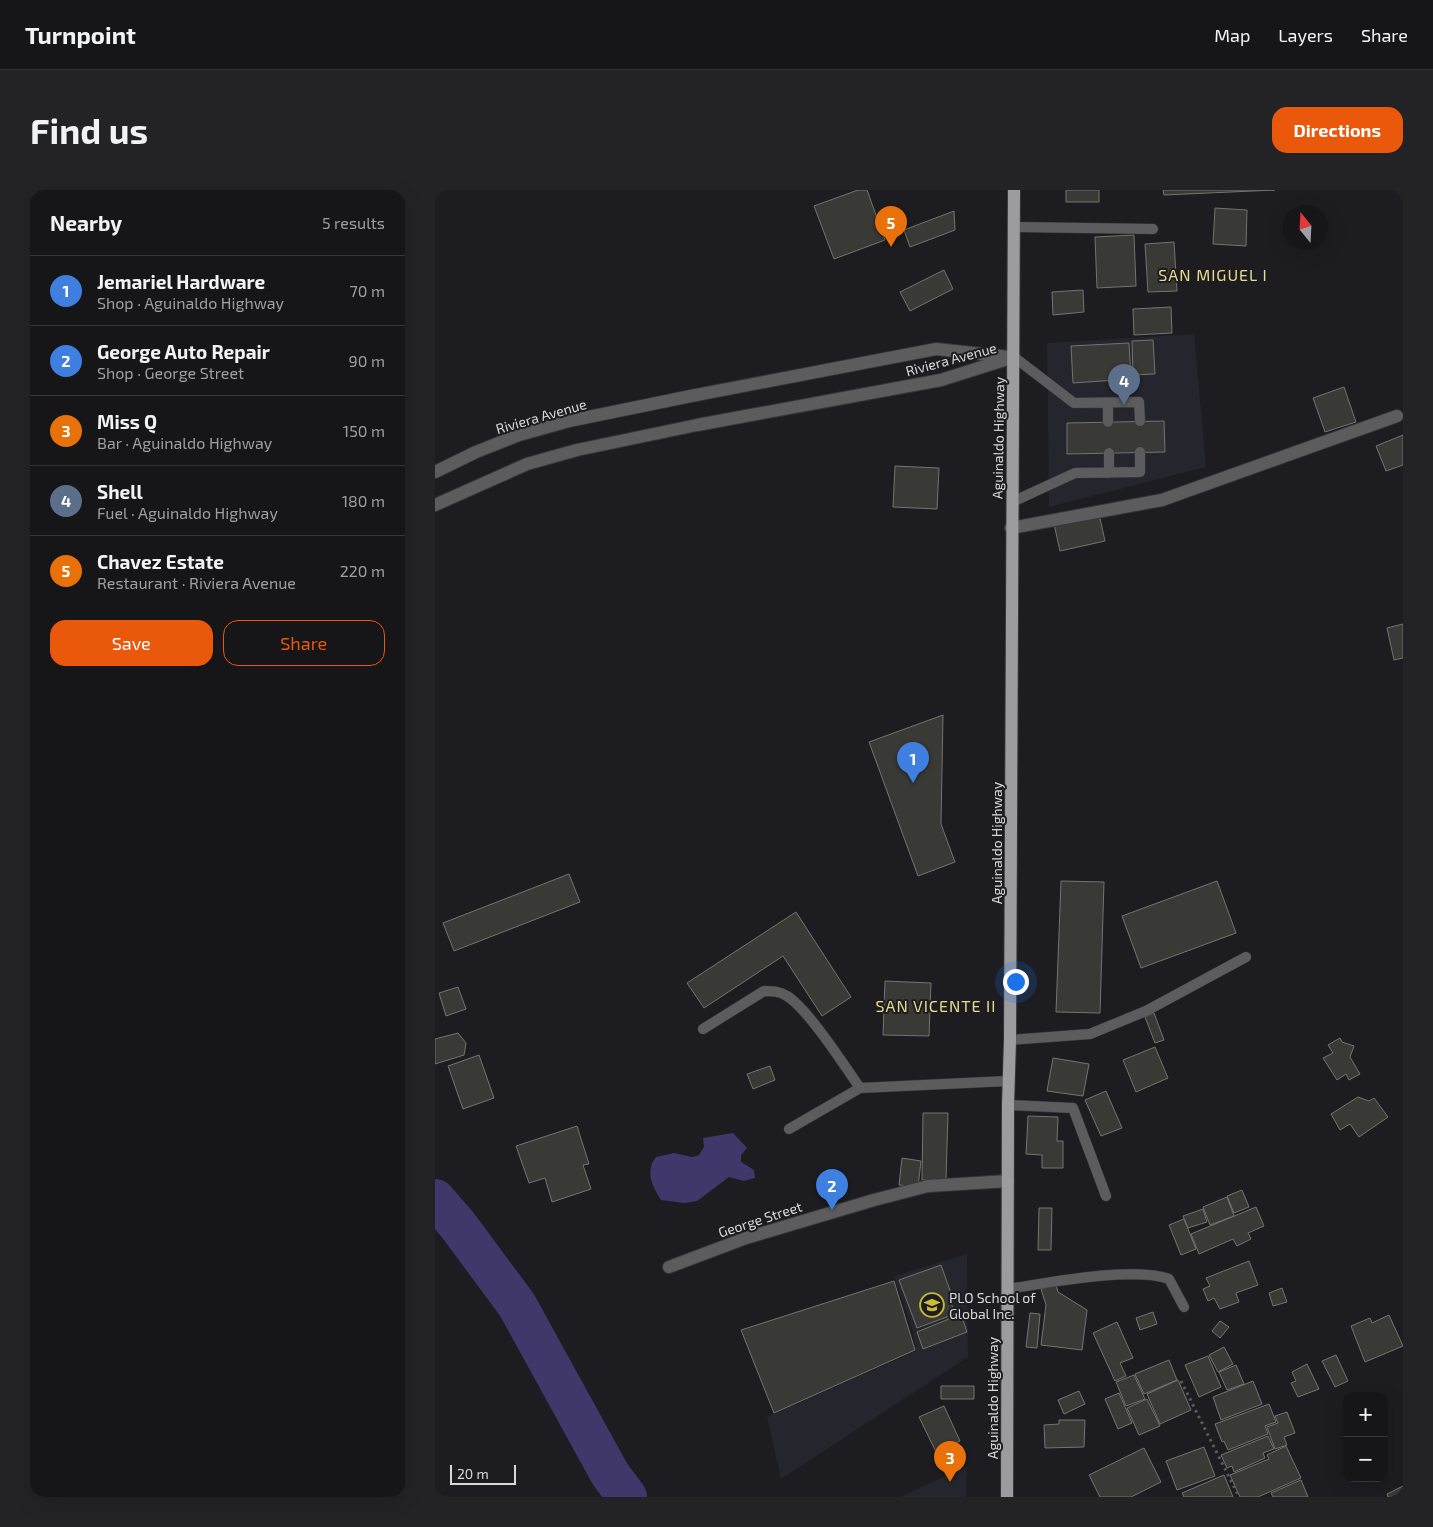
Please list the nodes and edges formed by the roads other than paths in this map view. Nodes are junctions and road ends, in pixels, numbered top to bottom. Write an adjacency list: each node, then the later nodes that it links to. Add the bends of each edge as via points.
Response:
1 (1014, 190): 2 (main road, Aguinaldo Highway)
2 (1014, 227): 3 (lane); 4 (main road, Aguinaldo Highway)
3 (1153, 229)
4 (1014, 357): 5 (lane, via 1075,403); 11 (street, Riviera Avenue, via 936,349 691,396 569,421 519,435); 13 (main road, Aguinaldo Highway); 14 (street, Riviera Avenue, via 941,380 577,450 527,464)
5 (1108, 402): 7 (lane, via 1139,402); 8 (lane)
6 (1397, 416): 15 (street, via 1162,500)
7 (1139, 421)
8 (1108, 422)
9 (1140, 452): 12 (lane, via 1140,472)
10 (1109, 453): 12 (lane)
11 (435, 472)
12 (1109, 472): 13 (lane, via 1075,473)
13 (1012, 502): 15 (main road, Aguinaldo Highway)
14 (435, 505)
15 (1011, 528): 18 (main road, Aguinaldo Highway)
16 (1246, 957): 18 (lane, via 1146,1011 1090,1034)
17 (703, 1029): 20 (lane, via 764,991 786,995 826,1040)
18 (1010, 1040): 19 (main road, Aguinaldo Highway)
19 (1008, 1081): 20 (lane); 21 (main road, Aguinaldo Highway)
20 (860, 1088): 22 (lane)
21 (1007, 1105): 23 (main road, Aguinaldo Highway); 24 (lane, via 1073,1108)
22 (789, 1129)
23 (1008, 1181): 25 (street, George Street, via 929,1186 746,1238); 26 (main road, Aguinaldo Highway)
24 (1106, 1196)
25 (669, 1267)
26 (1008, 1289): 27 (lane, via 1107,1276 1160,1276 1169,1279); 28 (main road, Aguinaldo Highway)
27 (1184, 1308)
28 (1007, 1497)

